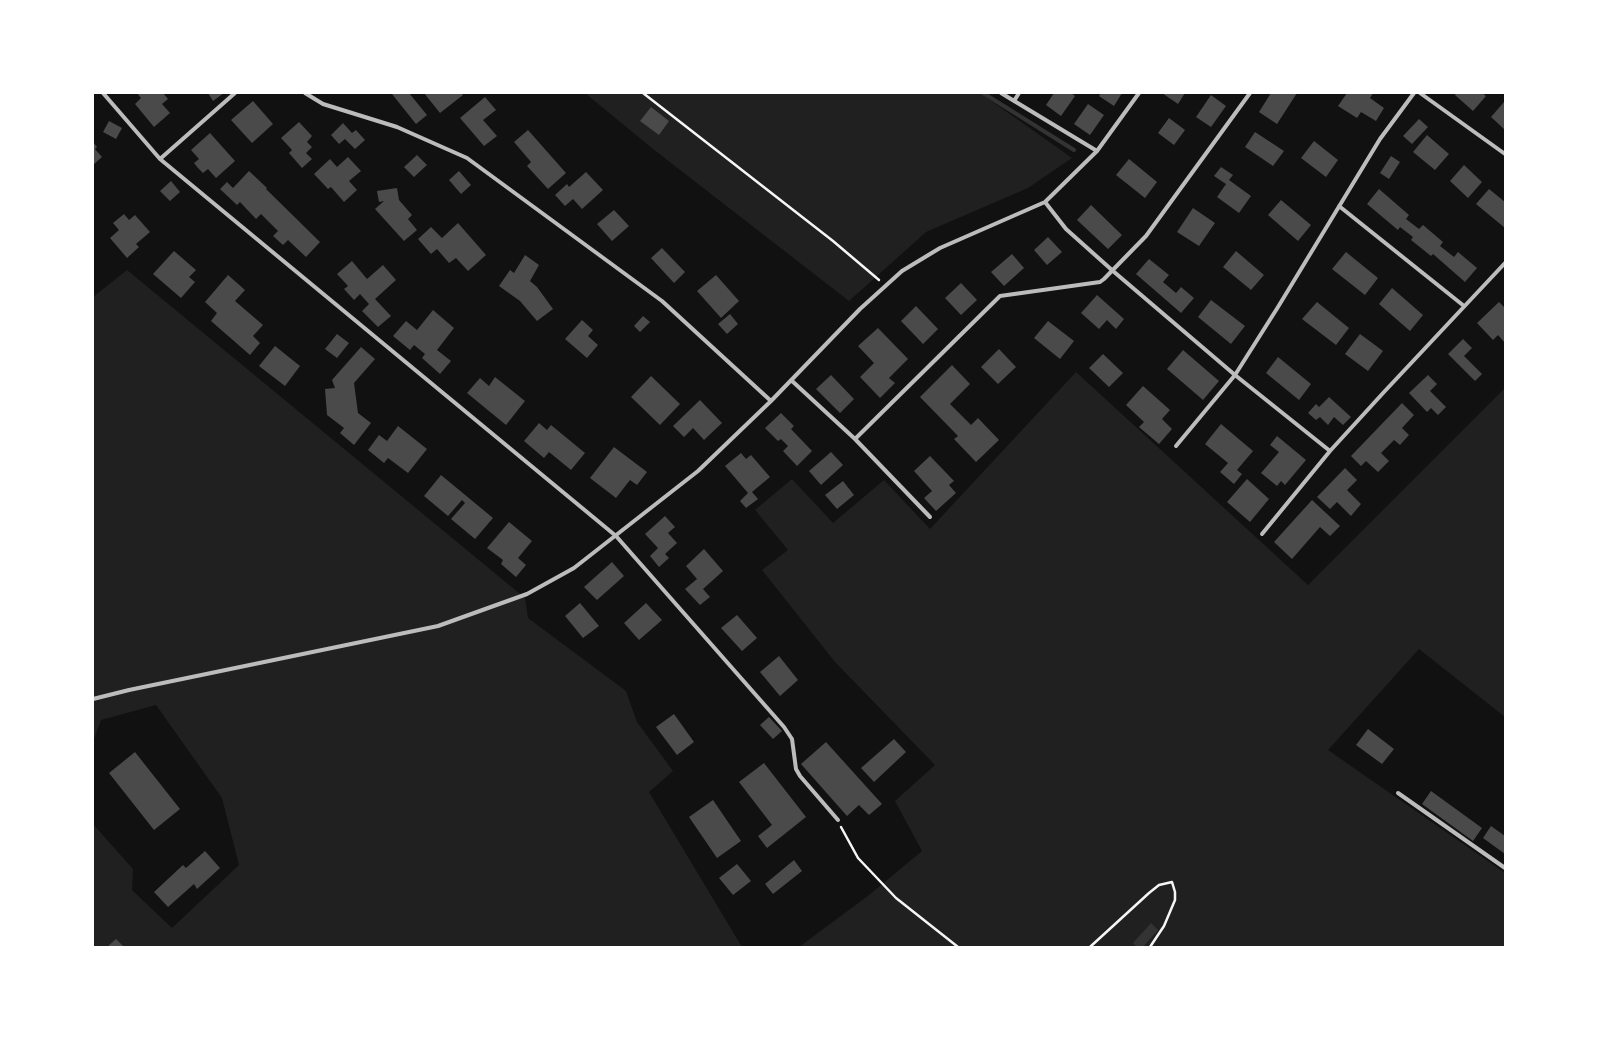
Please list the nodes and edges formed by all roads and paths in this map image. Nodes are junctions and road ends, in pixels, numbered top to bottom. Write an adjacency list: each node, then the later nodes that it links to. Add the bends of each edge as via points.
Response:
1 (103, 93): 14 (street)
2 (235, 93): 14 (street)
3 (305, 93): 23 (street, via 323,104 397,127 467,158 662,302)
4 (643, 93): 19 (path, via 827,236)
5 (1002, 93): 11 (street)
6 (1019, 93): 11 (street)
7 (1139, 93): 12 (street)
8 (1250, 93): 18 (street, via 1146,236)
9 (1414, 93): 16 (street, via 1380,139)
10 (1420, 93): 13 (street)
11 (1014, 101): 12 (street)
12 (1097, 151): 15 (street)
13 (1505, 154)
14 (160, 160): 29 (street)
15 (1045, 202): 18 (street, via 1066,230); 19 (street, via 940,248 902,271)
16 (1339, 206): 20 (street); 21 (street)
17 (1505, 263): 20 (street)
18 (1113, 271): 21 (street); 24 (street, via 1100,282 1000,296)
19 (886, 286): 22 (street)
20 (1464, 306): 26 (street)
21 (1235, 375): 25 (street); 26 (street)
22 (791, 380): 23 (street); 24 (street)
23 (771, 401): 29 (street, via 698,471)
24 (855, 439): 27 (street)
25 (1176, 446)
26 (1330, 451): 28 (street)
27 (930, 517)
28 (1262, 534)
29 (616, 536): 30 (street, via 574,568 527,594 438,626 129,690); 32 (street, via 784,727 792,739 796,769 800,776)
30 (93, 700)
31 (1398, 792): 33 (street)
32 (838, 820): 34 (path, via 858,858 896,898)
33 (1505, 868)
34 (958, 947)
35 (1090, 947): 36 (path, via 1149,893 1159,886 1172,882 1175,900 1164,926)
36 (1150, 947)

